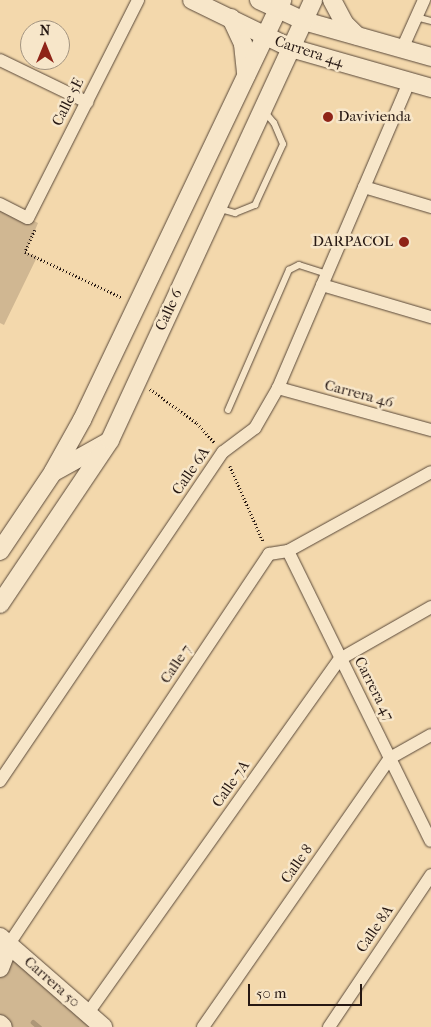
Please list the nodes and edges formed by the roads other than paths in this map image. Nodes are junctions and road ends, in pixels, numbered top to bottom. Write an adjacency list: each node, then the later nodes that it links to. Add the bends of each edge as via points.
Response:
1 (138, 0): 21 (street, Calle 5E)
2 (192, 0): 9 (main road, Carrera 44)
3 (259, 0): 7 (main road, Carrera 44)
4 (313, 0): 10 (main road, Calle 6)
5 (332, 0): 12 (main road, via 344,23)
6 (424, 0): 8 (street)
7 (280, 5): 10 (main road, Carrera 44); 13 (main road)
8 (416, 17): 11 (lane); 15 (street)
9 (231, 18): 13 (main road, Carrera 44); 18 (main road, via 243,44)
10 (304, 21): 12 (main road, Carrera 44); 14 (main road, Calle 6)
11 (431, 21)
12 (357, 36): 15 (main road, Carrera 44)
13 (265, 37): 14 (main road, Carrera 44); 18 (main road)
14 (291, 48): 19 (main road, Carrera 44); 22 (main road, Calle 6)
15 (402, 49): 16 (main road, Carrera 44)
16 (431, 57)
17 (0, 60): 21 (street)
18 (246, 80): 33 (main road, via 82,420)
19 (409, 82): 20 (main road, Carrera 44); 23 (street, Calle 6A)
20 (431, 88)
21 (86, 102): 24 (street, Calle 5E, via 33,220)
22 (262, 109): 26 (main road, Calle 6); 26 (lane, via 274,123 283,144 255,205 235,213)
23 (364, 187): 25 (street); 27 (street, Calle 6A)
24 (0, 204)
25 (431, 206)
26 (216, 208): 32 (main road, Calle 6)
27 (324, 280): 28 (street); 29 (street, Calle 6A); 30 (lane, via 299,266 289,270)
28 (431, 317)
29 (278, 388): 31 (street, Carrera 46); 42 (street, Calle 6A, via 255,428 224,452)
30 (228, 410)
31 (431, 430)
32 (110, 440): 33 (main road); 37 (main road, Calle 6)
33 (53, 472): 35 (main road)
34 (431, 472): 36 (street)
35 (0, 550)
36 (288, 551): 39 (street, Carrera 47); 45 (street, Calle 7, via 269,554)
37 (0, 604)
38 (431, 607): 39 (street, Calle 7A)
39 (340, 659): 41 (street, Carrera 47); 47 (street, Calle 7A)
40 (431, 734): 41 (street, Calle 8)
41 (390, 758): 43 (street, Carrera 47); 51 (street, Calle 8)
42 (0, 781)
43 (431, 840)
44 (431, 875): 52 (street, Calle 8A)
45 (4, 940): 46 (main road); 47 (main road, Carrera 50)
46 (0, 968)
47 (88, 1014): 50 (main road, Carrera 50)
48 (0, 1024): 49 (main road)
49 (3, 1027)
50 (103, 1027)
51 (203, 1027)
52 (329, 1027)

